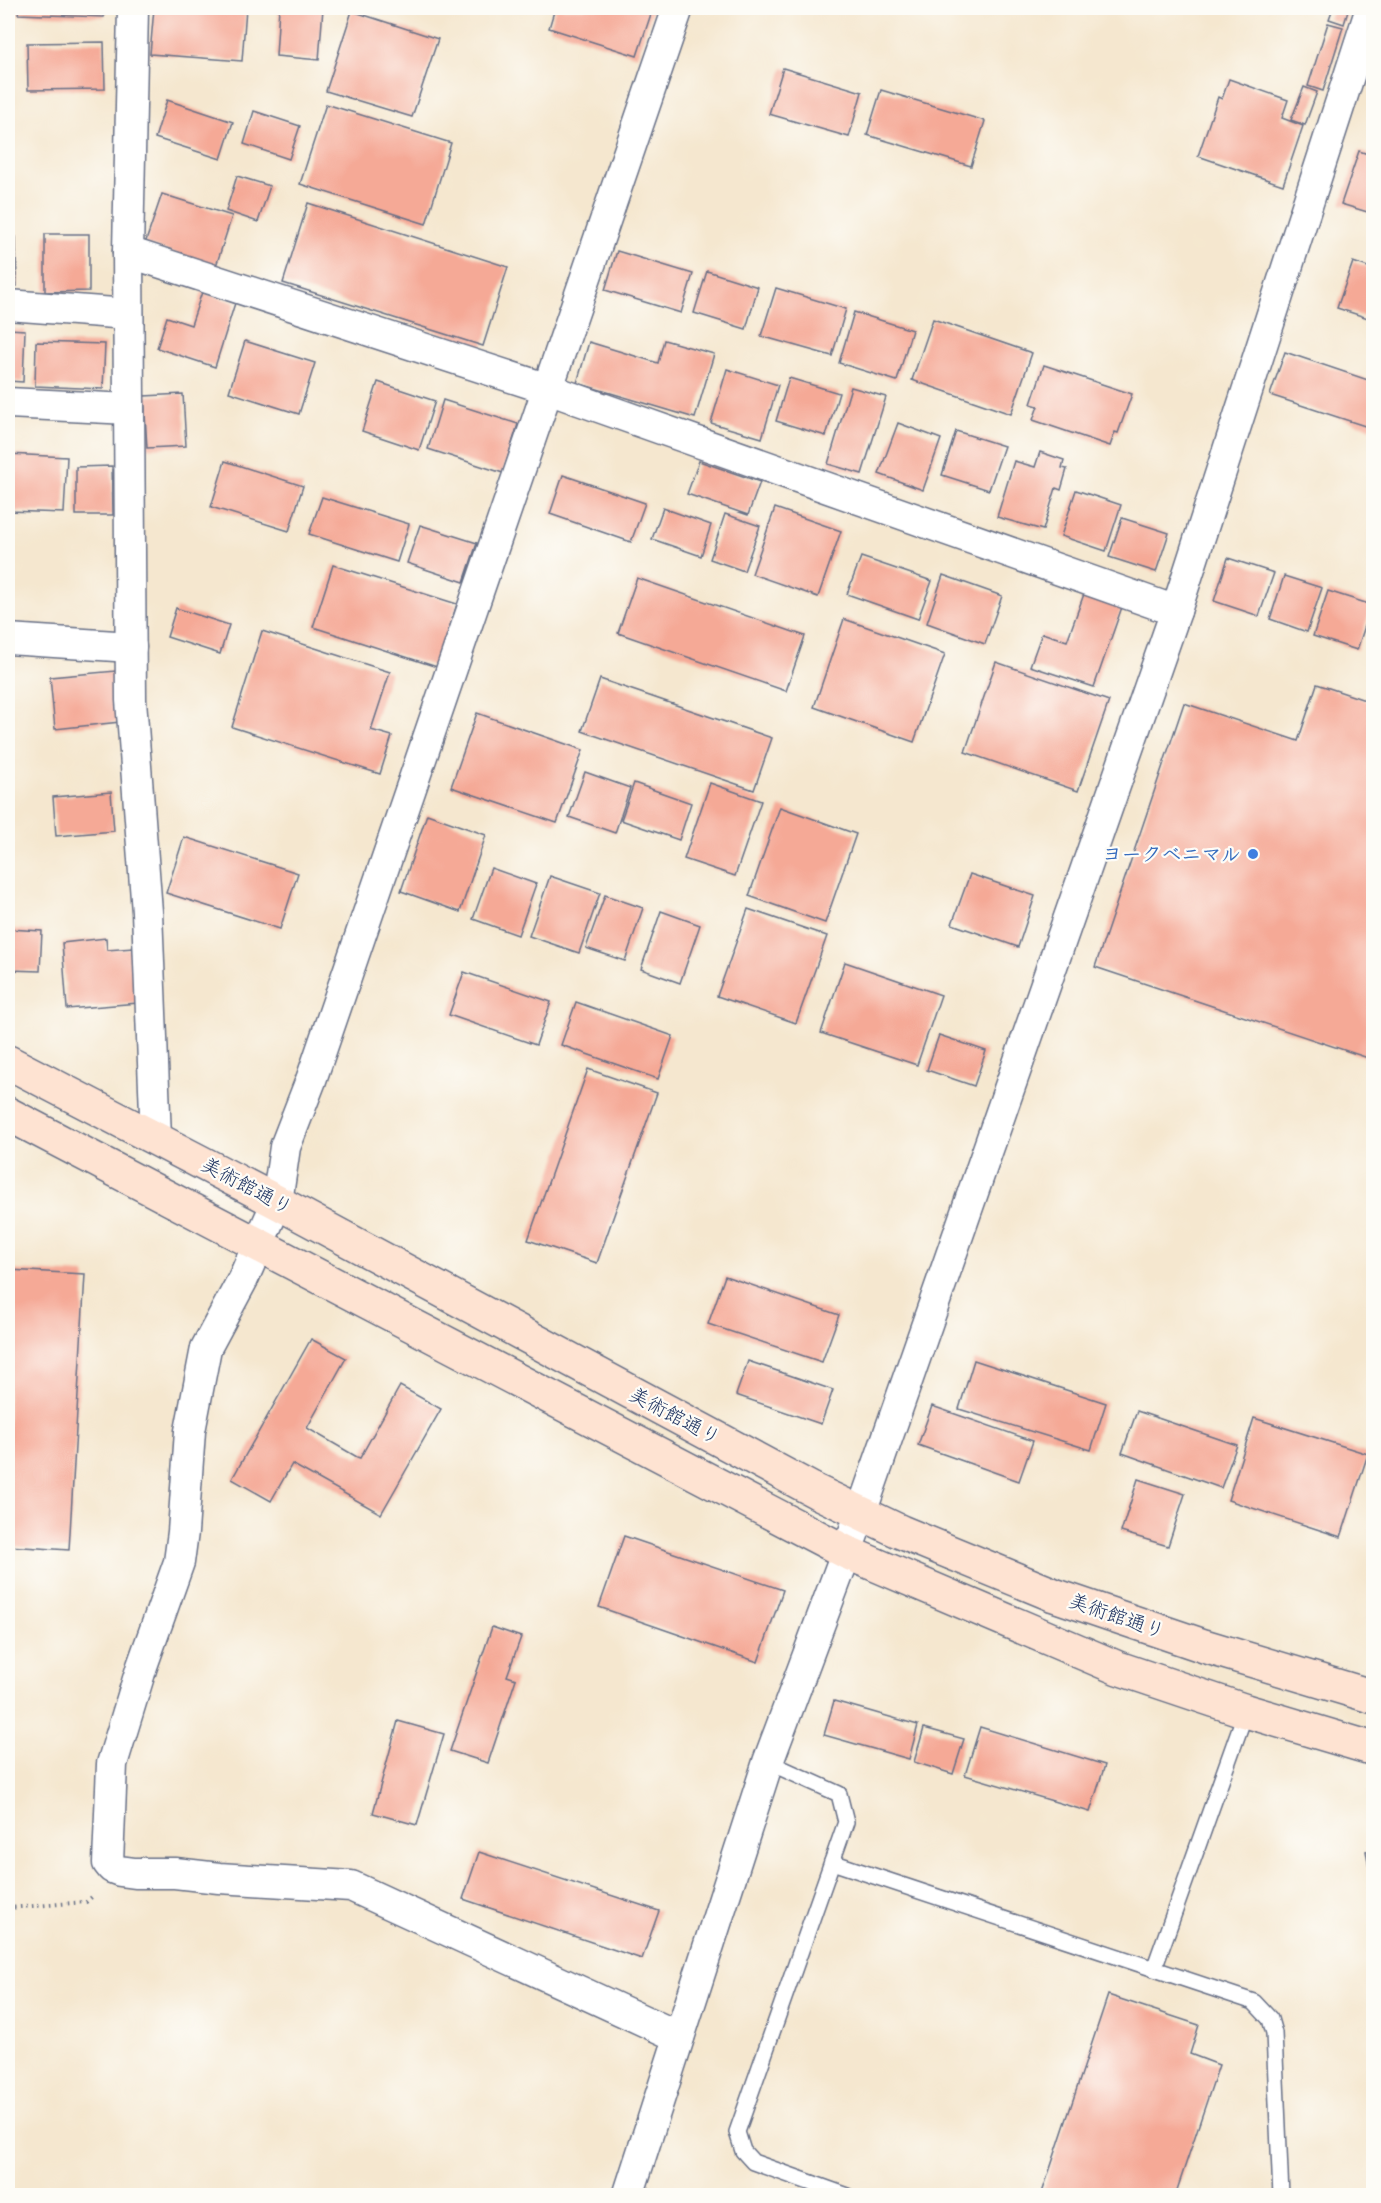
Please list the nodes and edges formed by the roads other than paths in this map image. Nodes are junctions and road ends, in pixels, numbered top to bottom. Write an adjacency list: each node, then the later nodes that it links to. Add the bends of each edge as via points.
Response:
1 (133, 8): 4 (street)
2 (678, 8): 7 (street)
3 (1371, 8): 10 (street)
4 (128, 252): 6 (street); 7 (street)
5 (8, 305): 6 (street)
6 (128, 314): 9 (street)
7 (548, 389): 10 (street); 16 (street, via 285,1147)
8 (8, 403): 9 (street)
9 (129, 409): 12 (street)
10 (1176, 610): 18 (street)
11 (8, 639): 12 (street)
12 (130, 647): 15 (street)
13 (8, 1062): 15 (street, 美術館通り)
14 (8, 1114): 17 (street, 美術館通り)
15 (156, 1138): 16 (street, 美術館通り)
16 (277, 1202): 17 (street); 18 (street, 美術館通り)
17 (259, 1246): 19 (street, 美術館通り); 26 (street, via 206,1348 190,1431 179,1562 112,1764 108,1863 120,1872 351,1886)
18 (861, 1513): 19 (street); 20 (street, 美術館通り, via 1054,1595 1204,1646)
19 (846, 1552): 21 (street, 美術館通り, via 1118,1668); 23 (street)
20 (1374, 1697)
21 (1246, 1711): 22 (street, 美術館通り); 25 (lane)
22 (1374, 1749)
23 (768, 1762): 24 (lane, via 839,1794 846,1822); 26 (street)
24 (832, 1862): 25 (lane); 28 (lane, via 737,2132 743,2151 753,2162)
25 (1154, 1969): 29 (lane, via 1254,2002 1270,2019 1274,2033)
26 (679, 2037): 27 (street)
27 (628, 2196)
28 (848, 2196)
29 (1281, 2196)

